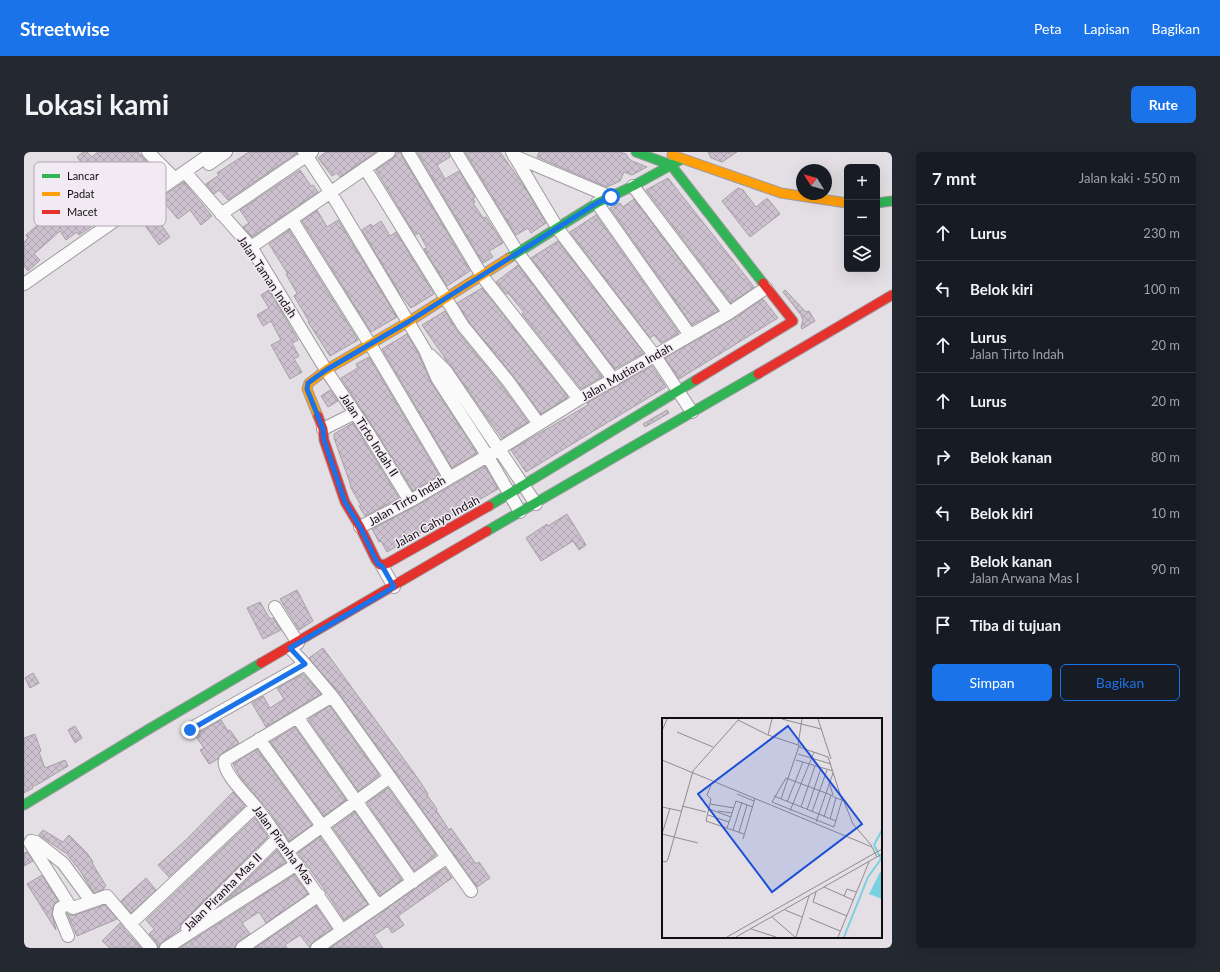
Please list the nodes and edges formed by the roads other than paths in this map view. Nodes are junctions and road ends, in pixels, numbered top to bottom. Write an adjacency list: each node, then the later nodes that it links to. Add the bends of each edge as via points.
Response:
1 (148, 152): 12 (street, Jalan Taman Indah)
2 (213, 152): 16 (street)
3 (226, 152): 16 (street)
4 (389, 152): 15 (street)
5 (408, 152): 31 (street)
6 (456, 152): 30 (street)
7 (636, 152): 14 (street)
8 (664, 152): 11 (street)
9 (307, 153): 19 (street); 25 (street)
10 (513, 154): 20 (street); 28 (street)
11 (682, 159): 14 (street); 23 (street, via 781,193)
12 (163, 162)
13 (166, 164): 16 (street, Jalan Taman Indah)
14 (671, 165): 17 (street); 33 (street)
15 (365, 168): 19 (street); 35 (street)
16 (183, 176): 18 (street); 25 (street, Jalan Taman Indah)
17 (633, 186): 20 (street); 36 (street)
18 (166, 188)
19 (331, 193): 26 (street); 37 (street)
20 (611, 197): 22 (street)
21 (892, 201): 24 (street)
22 (597, 203): 28 (street); 38 (street)
23 (844, 203)
24 (880, 203)
25 (221, 214): 29 (street, Jalan Taman Indah)
26 (292, 220): 29 (street); 39 (street)
27 (109, 226): 32 (street)
28 (558, 229): 30 (street); 41 (street)
29 (251, 247): 42 (street, Jalan Taman Indah)
30 (518, 254): 31 (street); 43 (street)
31 (482, 276): 35 (street); 45 (street)
32 (24, 284)
33 (766, 288): 36 (street, Jalan Mutiara Indah); 44 (street, Jalan Cahyo Indah, via 793,322)
34 (892, 295): 46 (street)
35 (446, 299): 37 (street); 48 (street, via 463,326)
36 (729, 313): 38 (street, Jalan Mutiara Indah)
37 (408, 322): 39 (street); 40 (street)
38 (690, 335): 41 (street, Jalan Mutiara Indah)
39 (370, 344): 42 (street); 52 (street)
40 (425, 350): 50 (street, via 446,372); 51 (street, via 437,378)
41 (655, 356): 43 (street, Jalan Mutiara Indah); 44 (street)
42 (326, 370): 47 (street, Jalan Tirto Indah II); 49 (street, via 307,386)
43 (614, 380): 45 (street, Jalan Mutiara Indah)
44 (679, 392): 46 (street); 53 (street, Jalan Cahyo Indah)
45 (579, 399): 48 (street, Jalan Mutiara Indah)
46 (692, 412): 56 (street)
47 (355, 413): 49 (street); 55 (street, Jalan Tirto Indah II)
48 (539, 424): 50 (street, Jalan Mutiara Indah)
49 (323, 429): 58 (street, via 324,440 345,502)
50 (499, 449): 51 (street, Jalan Mutiara Indah); 53 (street)
51 (487, 455): 52 (street, Jalan Tirto Indah); 54 (street)
52 (449, 477): 55 (street, Jalan Tirto Indah)
53 (524, 485): 54 (street, Jalan Cahyo Indah); 56 (street)
54 (510, 494): 57 (street); 59 (street, Jalan Cahyo Indah)
55 (410, 501): 58 (street, Jalan Tirto Indah)
56 (536, 504): 57 (street)
57 (520, 512): 60 (street)
58 (360, 527): 59 (street, Jalan Tirto Indah)
59 (379, 563): 60 (street)
60 (394, 587): 62 (street)
61 (275, 607): 62 (street)
62 (294, 645): 63 (street); 70 (street, via 149,729)
63 (305, 664): 64 (street); 66 (street)
64 (332, 696): 65 (street); 68 (street)
65 (297, 717): 67 (street); 69 (street)
66 (190, 730)
67 (258, 739): 71 (street, Jalan Piranha Mas, via 224,763 235,783); 72 (street)
68 (390, 777): 69 (street); 75 (street)
69 (357, 801): 72 (street); 77 (street)
70 (24, 806)
71 (255, 806): 73 (street, Jalan Piranha Mas); 83 (street)
72 (322, 826): 74 (street); 82 (street)
73 (278, 838): 74 (street, Jalan Piranha Mas); 86 (street, Jalan Piranha Mas II)
74 (288, 851): 76 (street, Jalan Piranha Mas)
75 (447, 857): 77 (street); 78 (street)
76 (297, 864): 79 (street, Jalan Piranha Mas); 86 (street)
77 (412, 882): 82 (street)
78 (471, 891)
79 (319, 895): 84 (street, Jalan Piranha Mas); 88 (street)
80 (91, 901): 81 (street, via 73,908); 81 (street, via 63,863 36,842 31,841); 83 (street, via 107,896)
81 (68, 904): 85 (street, via 60,908 59,914)
82 (378, 906): 84 (street)
83 (130, 924): 87 (street)
84 (342, 931): 89 (street)
85 (68, 936)
86 (168, 947)
87 (151, 948)
88 (242, 948)
89 (317, 948)

